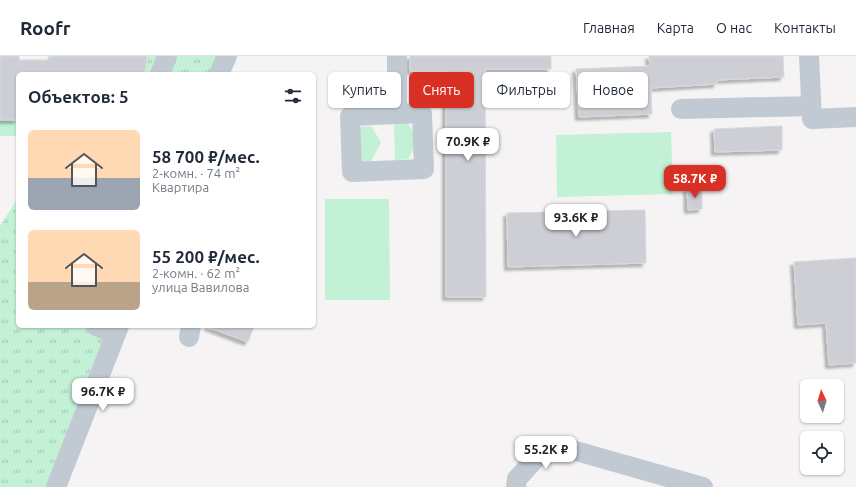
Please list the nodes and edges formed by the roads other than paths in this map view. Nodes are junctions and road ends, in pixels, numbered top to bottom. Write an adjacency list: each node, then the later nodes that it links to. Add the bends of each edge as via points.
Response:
1 (167, 56): 5 (street)
2 (227, 56): 6 (street)
3 (397, 56): 9 (street)
4 (810, 56): 7 (street)
5 (161, 72)
6 (220, 72)
7 (811, 106): 8 (street); 10 (street, via 812,119)
8 (681, 109)
9 (397, 114): 9 (street, via 422,113 424,169 352,172 350,116)
10 (856, 118)
11 (106, 328): 12 (street)
12 (117, 330): 13 (street)
13 (56, 487)
14 (516, 487): 15 (street, via 517,479 537,457 562,447)
15 (703, 487)

